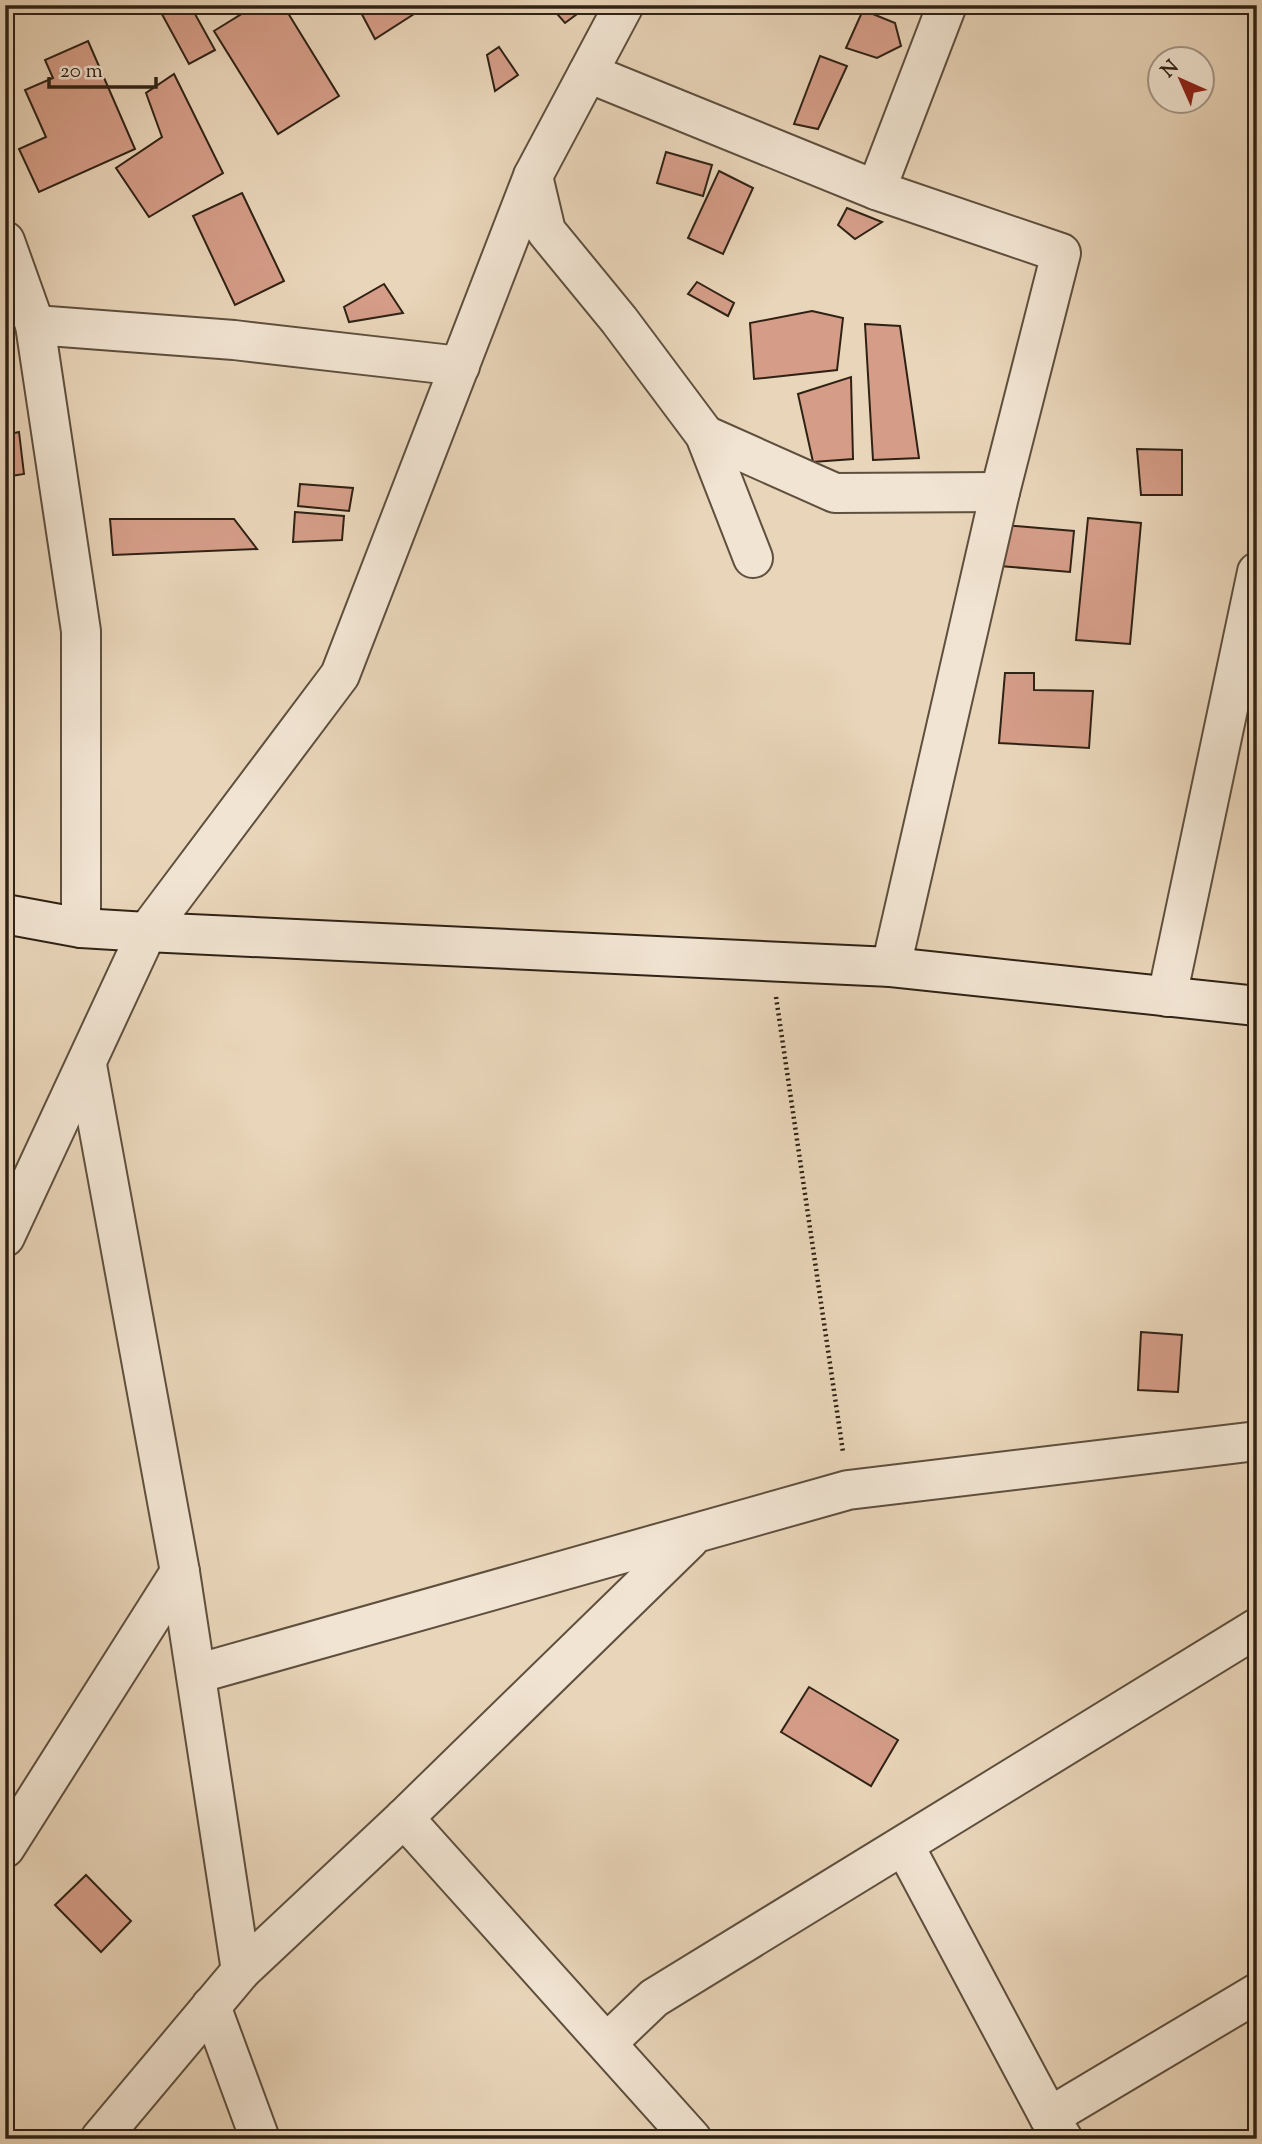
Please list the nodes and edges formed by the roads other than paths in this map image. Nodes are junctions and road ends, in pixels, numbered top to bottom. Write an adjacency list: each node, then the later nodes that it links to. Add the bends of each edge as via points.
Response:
1 (624, 5): 3 (street)
2 (947, 5): 5 (street)
3 (588, 73): 4 (street); 5 (street)
4 (533, 176): 8 (street); 9 (street, via 546,231)
5 (876, 190): 10 (street, via 1061,253)
6 (5, 241): 7 (street)
7 (35, 325): 8 (street, via 234,340); 14 (street, via 81,631)
8 (460, 366): 15 (street, via 340,675)
9 (705, 435): 10 (street, via 835,493); 11 (street)
10 (1000, 492): 16 (street)
11 (753, 558)
12 (1257, 572): 17 (street)
13 (5, 914): 14 (street)
14 (81, 928): 15 (street)
15 (148, 932): 16 (street); 19 (street)
16 (891, 967): 17 (street)
17 (1167, 997): 18 (street)
18 (1257, 1006)
19 (88, 1065): 20 (street); 23 (street)
20 (5, 1237)
21 (1257, 1441): 22 (street, via 848,1490)
22 (693, 1536): 25 (street); 26 (street)
23 (180, 1572): 25 (street); 28 (street)
24 (1257, 1628): 27 (street)
25 (197, 1674): 29 (street)
26 (404, 1818): 29 (street); 32 (street)
27 (905, 1847): 32 (street, via 654,1998); 33 (street)
28 (5, 1848)
29 (241, 1971): 31 (street)
30 (1257, 1993): 33 (street)
31 (211, 2006): 34 (street); 35 (street)
32 (608, 2042): 36 (street)
33 (1056, 2128)
34 (100, 2139)
35 (260, 2139)
36 (692, 2139)

